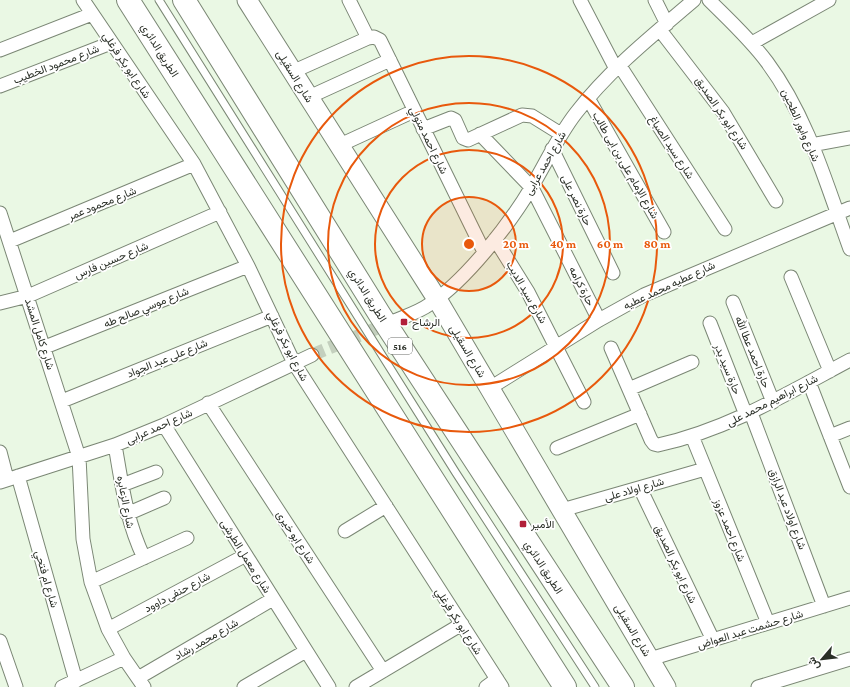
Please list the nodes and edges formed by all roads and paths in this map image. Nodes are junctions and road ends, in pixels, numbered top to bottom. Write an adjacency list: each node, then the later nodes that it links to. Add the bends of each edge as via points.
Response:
1 (83, 0): 12 (street, شارع ابو بكر فرغلي)
2 (128, 0): 118 (highway, الطريق الدائري)
3 (159, 0): 119 (lane, via 456,473)
4 (184, 0): 120 (highway, الطريق الدائري / 516, via 380,315)
5 (247, 0): 20 (street, شارع السقيلى)
6 (349, 0): 14 (street)
7 (580, 0): 19 (street, شارع سيد الصباغ)
8 (655, 0): 13 (street, شارع ابو بكر الصديق)
9 (694, 0): 13 (street, شارع احمد عرابى)
10 (708, 0): 16 (street, شارع وابور الطحين)
11 (829, 0): 16 (street)
12 (92, 14): 15 (street, شارع ابو بكر فرغلي); 17 (street)
13 (664, 26): 19 (street, شارع احمد عرابى); 34 (street, شارع ابو بكر الصديق, via 723,112)
14 (368, 38): 18 (street, شارع احمد متولي, via 380,40); 20 (street)
15 (112, 43): 21 (street, شارع محمود الخطيب); 32 (street, شارع ابو بكر فرغلي)
16 (752, 43): 30 (street, شارع وابور الطحين, via 795,106)
17 (0, 50)
18 (390, 60): 22 (street); 24 (street, شارع احمد متولي)
19 (618, 67): 23 (street, شارع احمد عرابى); 39 (street, شارع سيد الصباغ)
20 (292, 72): 22 (street, شارع السقيلى)
21 (0, 86)
22 (309, 97): 29 (street, شارع السقيلى)
23 (588, 98): 27 (street, شارع احمد عرابى); 40 (street, شارع الإمام على بن ابى طالب)
24 (414, 111): 25 (street, شارع احمد متولي); 29 (street)
25 (423, 129): 26 (street, via 449,118 455,120 465,140); 44 (street, شارع احمد متولي)
26 (480, 134): 27 (street, via 517,116 527,115); 33 (street, حارة كرامه)
27 (561, 134): 31 (street, شارع احمد عرابى)
28 (850, 138): 30 (street)
29 (340, 145): 49 (street, شارع السقيلى)
30 (811, 145): 38 (street, شارع وابور الطحين)
31 (552, 149): 33 (street, شارع احمد عرابى); 46 (street, حارة نصر على)
32 (194, 164): 37 (street, شارع ابو بكر فرغلي); 42 (street, شارع محمود عمر)
33 (532, 188): 41 (street, شارع احمد عرابى); 53 (street, حارة كرامه)
34 (776, 201)
35 (850, 208): 38 (street, شارع عطيه محمد عطيه)
36 (0, 212): 42 (street, شارع كامل المشد)
37 (220, 212): 45 (street, شارع ابو بكر فرغلي); 48 (street, شارع حسين فارس)
38 (837, 214): 43 (street, شارع وابور الطحين); 53 (street, شارع عطيه محمد عطيه, via 667,284)
39 (725, 229)
40 (664, 232)
41 (495, 239): 44 (street, شارع احمد عرابى); 56 (street, شارع سيد الديب)
42 (10, 241): 48 (street, شارع كامل المشد)
43 (850, 249)
44 (484, 252): 49 (street, شارع احمد عرابى)
45 (248, 266): 52 (street, شارع ابو بكر فرغلي); 57 (street, شارع موسي صالح طه)
46 (613, 274)
47 (791, 277): 63 (street)
48 (28, 296): 51 (street, شارع حسين فارس); 57 (street, شارع كامل المشد)
49 (437, 299): 54 (street, شارع احمد عرابى, via 422,309); 65 (street, شارع السقيلى)
50 (733, 302): 69 (street, حارة احمد عطا الله)
51 (0, 303)
52 (272, 316): 62 (street, شارع ابو بكر فرغلي); 67 (street, شارع على عبد الجواد)
53 (600, 320): 56 (street, شارع عطيه محمد عطيه)
54 (394, 321)
55 (710, 323): 72 (street, حارة سيد بدر)
56 (557, 346): 65 (street, شارع عطيه محمد عطيه); 68 (street, شارع سيد الديب)
57 (45, 347): 67 (street, شارع كامل المشد)
58 (611, 348): 66 (street)
59 (312, 355): 62 (street, شارع احمد عرابى)
60 (850, 360): 63 (street, شارع ابراهيم محمد على)
61 (692, 362): 66 (street)
62 (294, 363): 70 (street, شارع احمد عرابى); 88 (street, شارع ابو بكر فرغلي)
63 (830, 371): 64 (street, شارع ابراهيم محمد على)
64 (809, 382): 69 (street, شارع ابراهيم محمد على); 76 (street)
65 (490, 388): 89 (street, شارع السقيلى)
66 (629, 389): 71 (street)
67 (62, 401): 80 (street, شارع كامل المشد)
68 (584, 402)
69 (773, 402): 72 (street, شارع ابراهيم محمد على)
70 (208, 404): 73 (street, شارع احمد عرابى); 108 (street, شارع ابو خيرى)
71 (640, 414): 75 (street, شارع ابراهيم محمد على, via 651,440 656,445); 78 (street)
72 (749, 414): 75 (street, شارع ابراهيم محمد على); 98 (street, شارع اولاد عبد الرازق)
73 (164, 425): 77 (street, شارع احمد عرابى); 93 (street, شارع معمل الطرشى)
74 (850, 428): 76 (street)
75 (692, 436): 81 (street, شارع احمد عزوز)
76 (830, 436): 85 (street)
77 (115, 445): 80 (street, شارع احمد عرابى); 84 (street, شارع الزعابره)
78 (557, 448)
79 (0, 452): 83 (street, شارع ام فتحي)
80 (79, 457): 83 (street, شارع احمد عرابى); 95 (street, شارع كامل المشد, via 83,539)
81 (705, 469): 86 (street, شارع اولاد على); 99 (street, شارع احمد عزوز)
82 (156, 472): 84 (street)
83 (8, 479): 109 (street, شارع ام فتحي)
84 (122, 485): 90 (street, شارع الزعابره)
85 (850, 487)
86 (640, 488): 89 (street, شارع اولاد على); 102 (street, شارع ابو بكر الصديق)
87 (164, 498): 90 (street)
88 (386, 506): 91 (street); 100 (street, شارع ابو بكر فرغلي)
89 (562, 510): 107 (street, شارع السقيلى)
90 (127, 514): 94 (street, شارع الزعابره)
91 (345, 531)
92 (187, 538): 94 (street)
93 (246, 555): 97 (street, شارع معمل الطرشى); 101 (street, شارع حنفى داوود)
94 (144, 558): 95 (street)
95 (90, 582): 101 (street, شارع كامل المشد)
96 (850, 598): 98 (street, شارع حشمت عبد العواض)
97 (274, 599): 104 (street, شارع معمل الطرشى); 110 (street, شارع محمد رشاد)
98 (824, 606): 99 (street, شارع حشمت عبد العواض)
99 (768, 623): 102 (street, شارع حشمت عبد العواض)
100 (462, 624): 108 (street); 111 (street, شارع ابو بكر فرغلي)
101 (108, 629): 105 (street, شارع كامل المشد)
102 (713, 640): 107 (street, شارع حشمت عبد العواض)
103 (0, 641): 112 (street)
104 (306, 651): 114 (street); 115 (street, شارع معمل الطرشى)
105 (124, 658): 109 (street); 110 (street, شارع كامل المشد)
106 (850, 658): 122 (street)
107 (650, 660): 121 (street, شارع السقيلى)
108 (383, 671): 116 (street)
109 (76, 681): 113 (street)
110 (141, 683)
111 (500, 683): 117 (street)
112 (16, 687)
113 (62, 687)
114 (244, 687)
115 (329, 687)
116 (356, 687)
117 (486, 687)
118 (565, 687)
119 (595, 687)
120 (623, 687)
121 (666, 687)
122 (758, 687)

